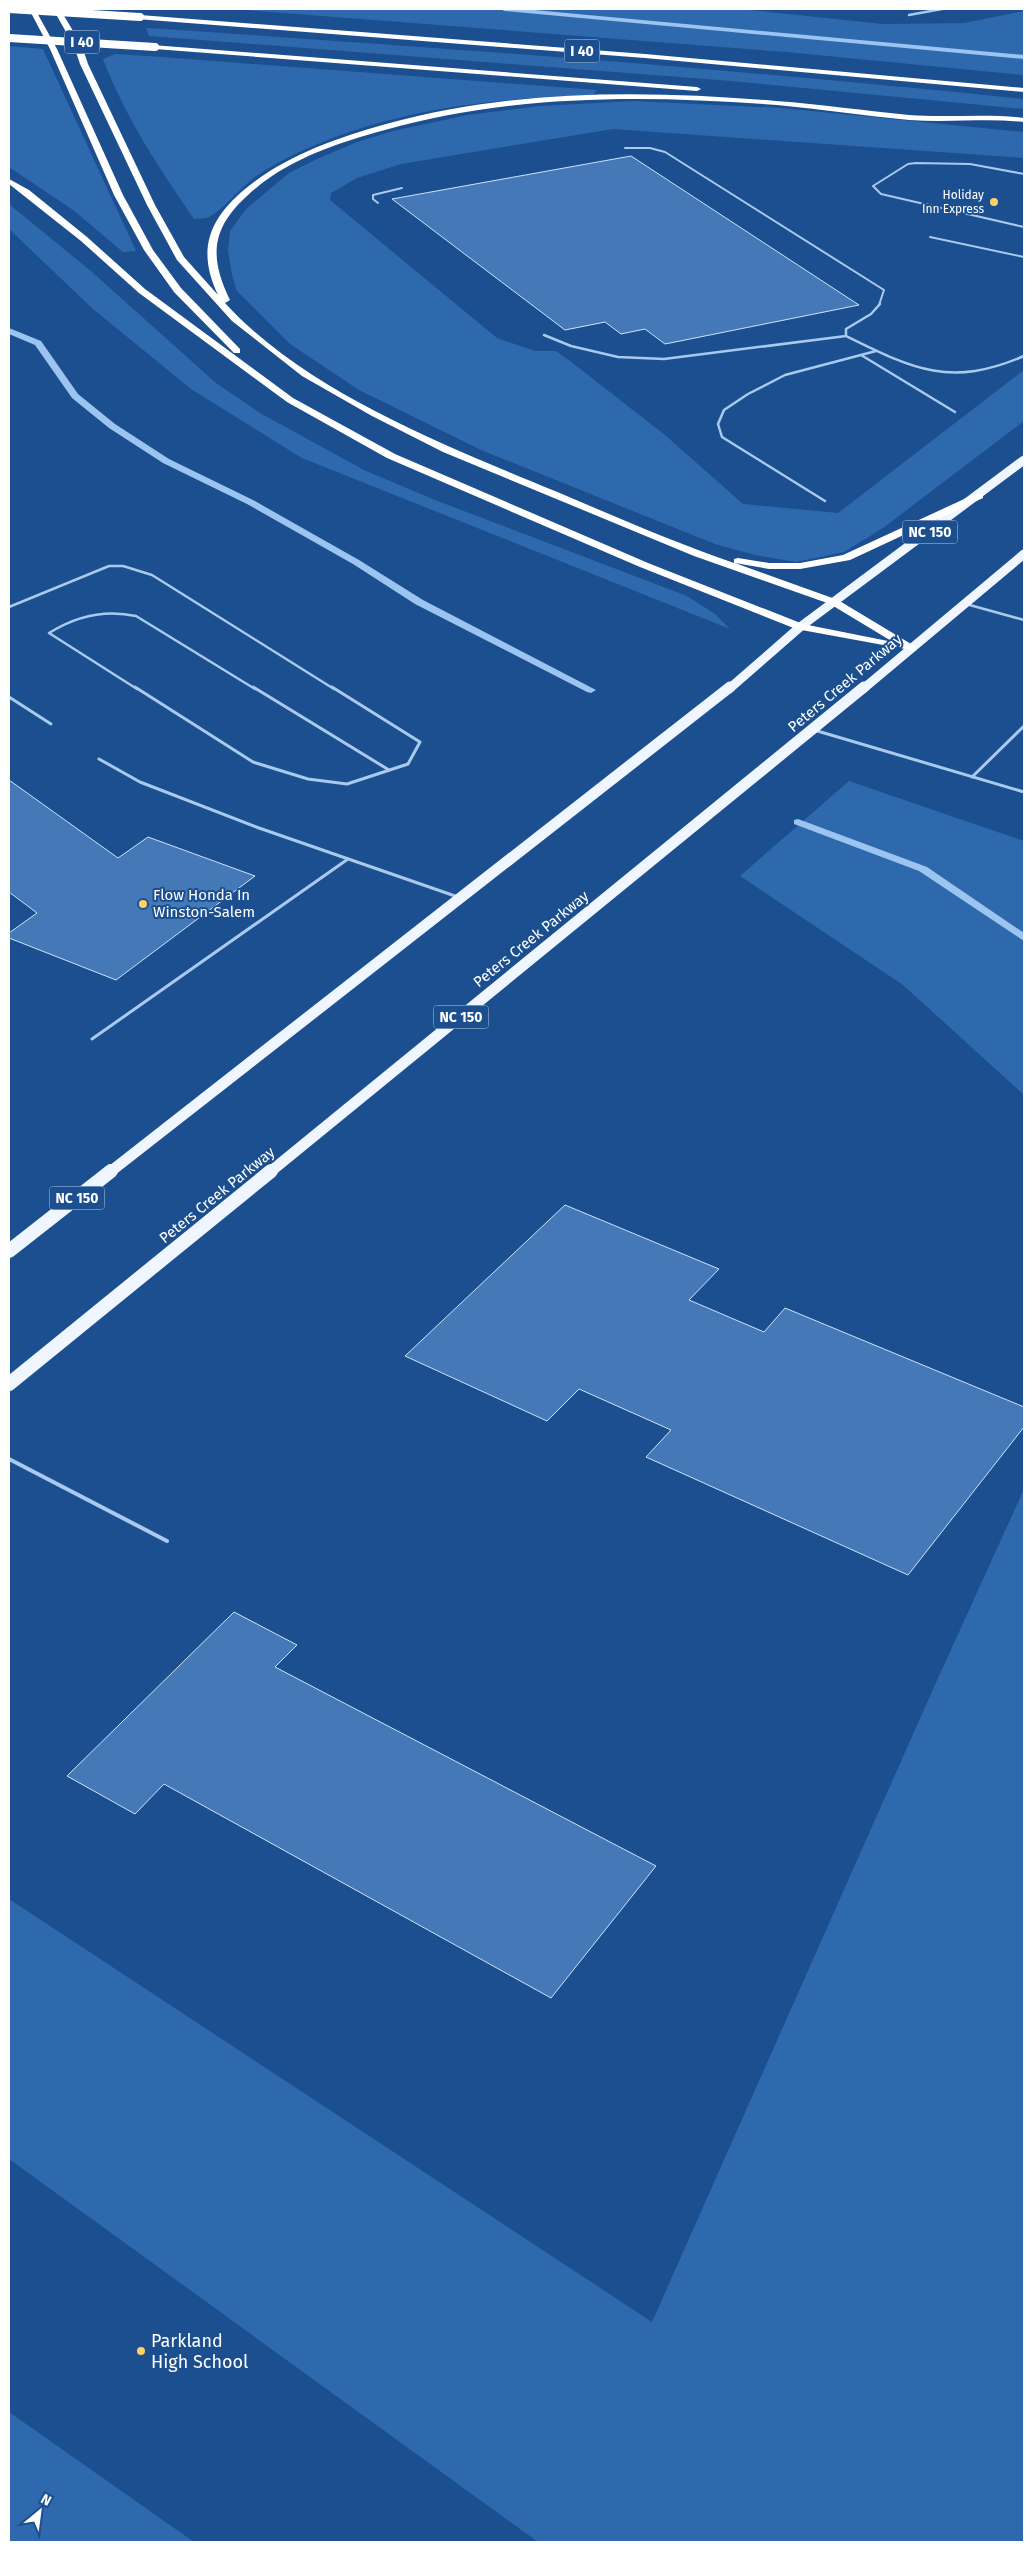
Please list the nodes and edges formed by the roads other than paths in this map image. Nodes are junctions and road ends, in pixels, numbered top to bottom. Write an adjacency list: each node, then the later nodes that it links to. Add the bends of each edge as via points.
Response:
1 (32, 9): 24 (highway, via 45,30 136,228 160,268 200,316)
2 (57, 9): 18 (highway, via 151,205 180,258)
3 (942, 9): 5 (street)
4 (9, 10): 7 (highway, I 40, bridge, via 645,56)
5 (909, 15)
6 (9, 38): 8 (highway, I 40, bridge, via 755,93)
7 (1024, 90)
8 (1009, 118): 9 (highway, I 40); 18 (highway, via 955,120 738,100 612,97 473,108 388,125 297,158 252,187 234,204 214,234 209,250 214,279)
9 (1024, 120)
10 (625, 148): 20 (lane, via 665,152 884,290 882,304 846,329)
11 (1024, 174): 15 (lane, via 970,164 916,163 908,164 873,186 881,194)
12 (9, 181): 24 (highway, via 84,239 142,291)
13 (402, 188): 14 (lane, via 373,196)
14 (378, 203)
15 (1024, 227)
16 (930, 237): 17 (lane)
17 (1024, 257)
18 (235, 318): 29 (highway, via 305,374 375,414 448,450)
19 (544, 336): 20 (lane, via 618,357 664,359)
20 (846, 336): 21 (lane)
21 (876, 351): 22 (lane); 23 (lane, via 905,365 940,371 993,368)
22 (861, 355): 25 (lane); 28 (lane, via 785,375 724,410 718,424 722,437)
23 (1024, 356)
24 (290, 400): 35 (highway, via 400,460 635,561)
25 (955, 412)
26 (1024, 460): 27 (main road, NC 150)
27 (979, 496): 29 (highway, via 846,558 824,563 768,566); 31 (main road, NC 150)
28 (825, 501)
29 (698, 554): 31 (highway)
30 (1024, 554): 32 (main road, Peters Creek Parkway / NC 150)
31 (834, 602): 35 (main road, NC 150); 36 (highway)
32 (966, 604): 34 (lane); 36 (main road, Peters Creek Parkway / NC 150)
33 (9, 607): 42 (lane, via 109,566 123,566 152,575 420,742 408,764)
34 (1024, 620)
35 (800, 627): 36 (highway); 46 (main road, NC 150, via 726,691)
36 (912, 649): 40 (main road, Peters Creek Parkway / NC 150)
37 (9, 697): 38 (lane)
38 (51, 724)
39 (1024, 726): 43 (lane)
40 (814, 730): 43 (lane); 49 (main road, Peters Creek Parkway / NC 150)
41 (99, 759): 45 (lane, via 140,782)
42 (389, 770): 42 (lane, via 347,784 308,778 253,762 49,633 102,611 120,611 136,616)
43 (972, 777): 44 (lane)
44 (1024, 792)
45 (348, 859): 46 (lane); 47 (lane)
46 (460, 898): 48 (main road, NC 150)
47 (92, 1039)
48 (9, 1251)
49 (9, 1384)
50 (9, 1459): 51 (lane)
51 (167, 1542)

